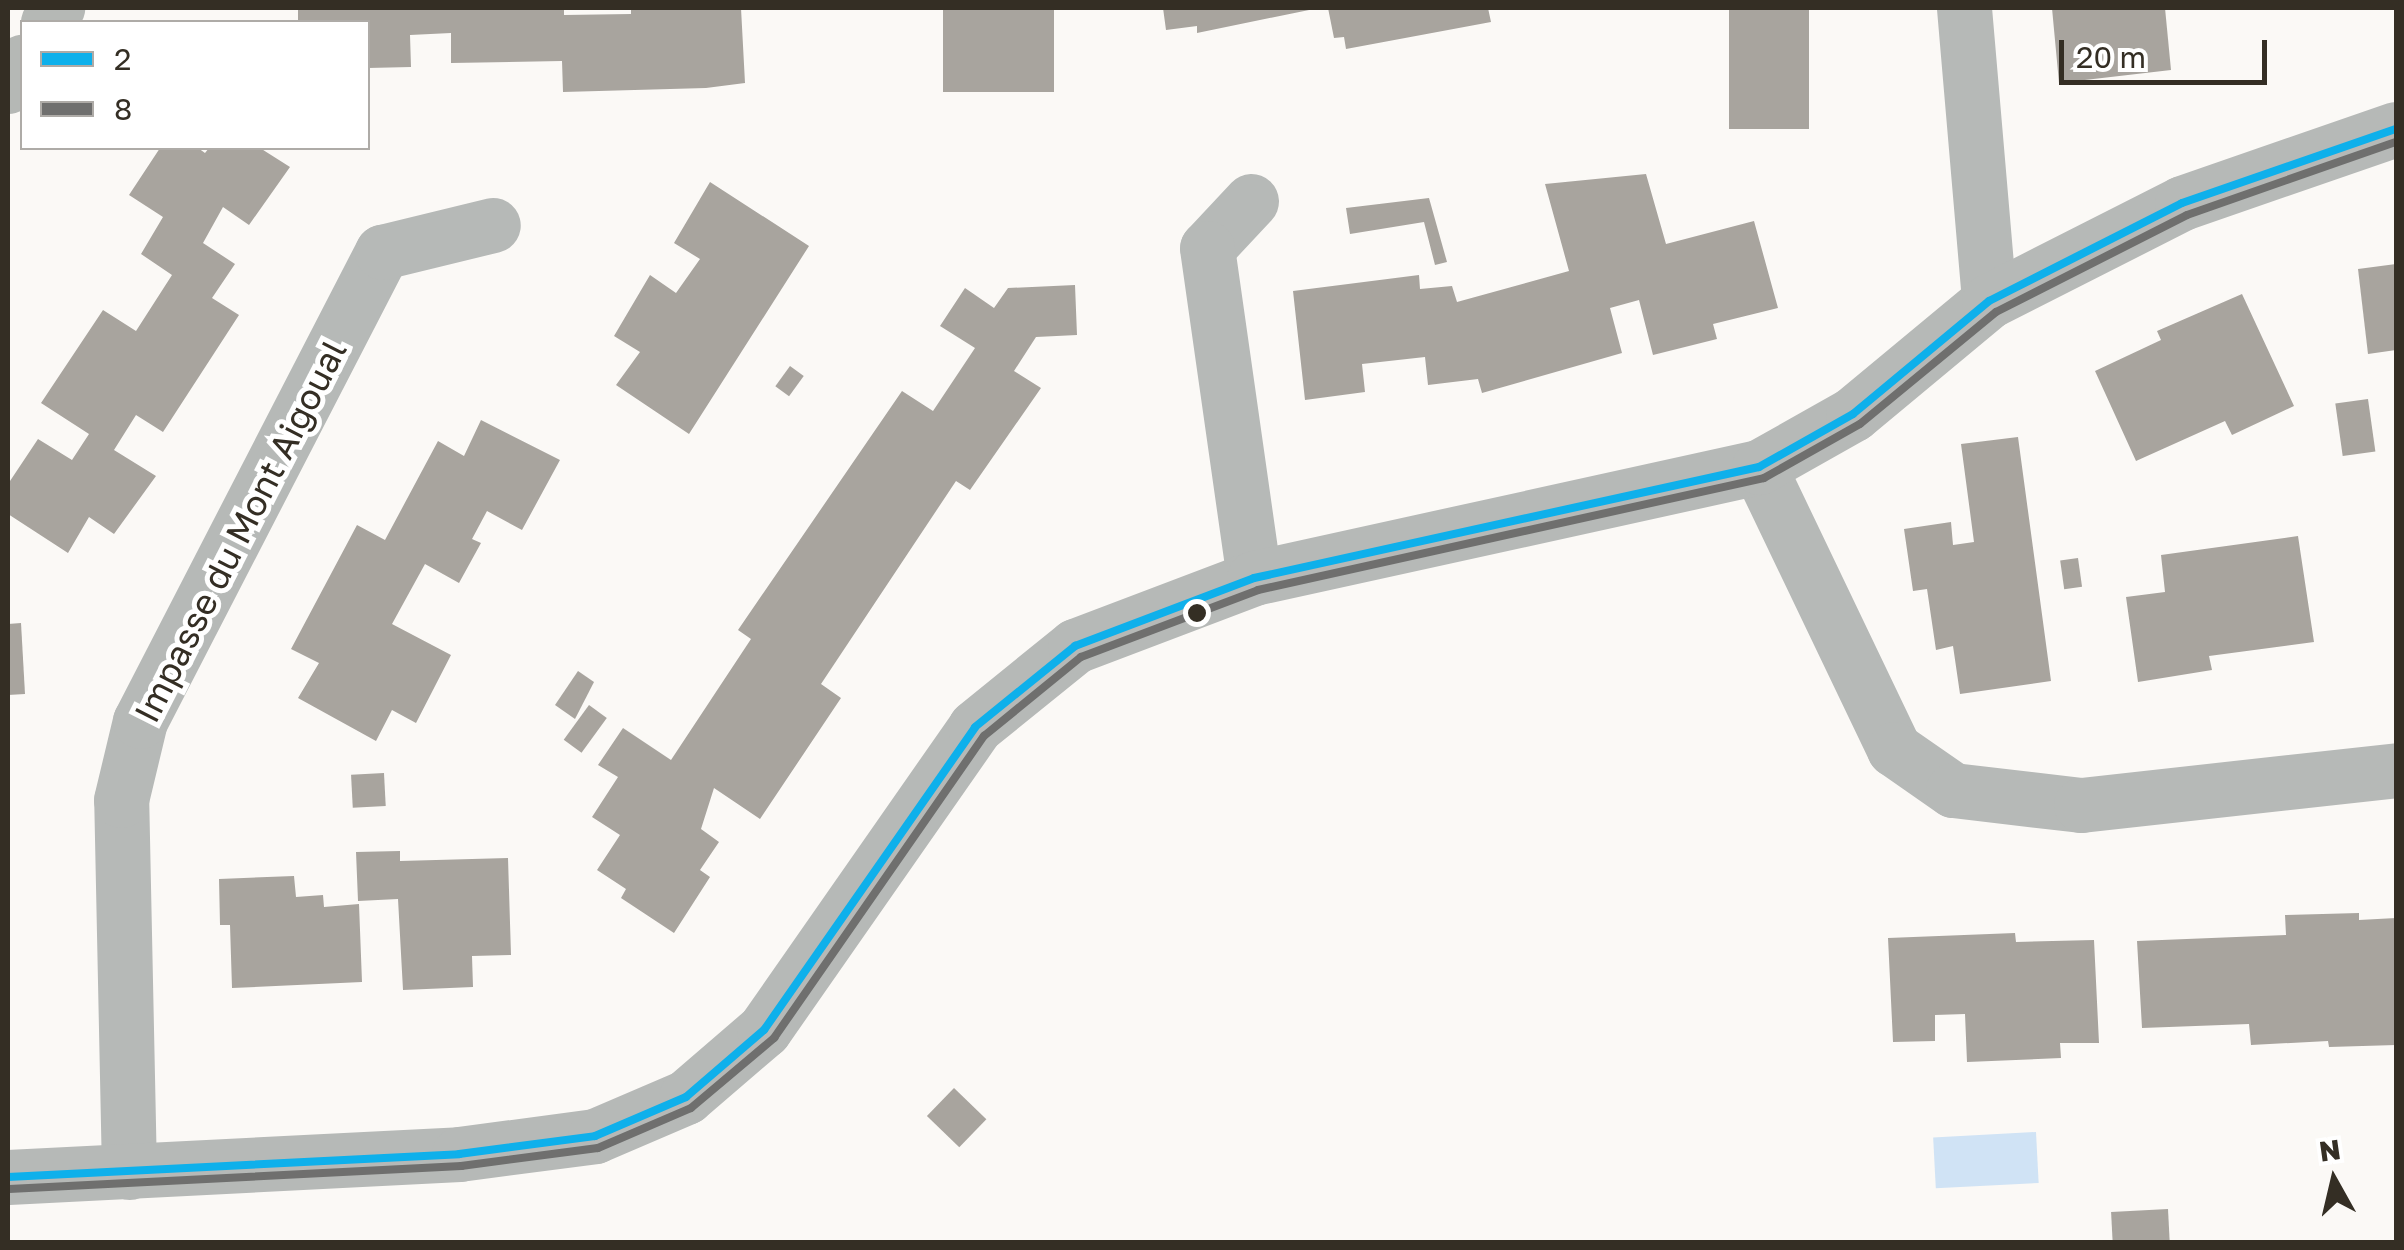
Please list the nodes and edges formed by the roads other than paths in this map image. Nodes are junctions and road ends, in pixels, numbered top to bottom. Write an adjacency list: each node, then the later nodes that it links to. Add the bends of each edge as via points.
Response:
1 (1964, 8): 5 (street)
2 (2396, 129): 5 (street, via 2182,203)
3 (1251, 201): 7 (street, via 1207,248)
4 (493, 225): 9 (street, Impasse du Mont Aigoual, via 382,252 140,721 121,800)
5 (1988, 301): 6 (street, via 1853,414)
6 (1759, 468): 7 (street); 8 (street, via 1894,749 1952,790 2081,805)
7 (1254, 578): 9 (street, via 1075,646 975,727 764,1030 686,1097 576,1139 460,1154)
8 (2396, 770)
9 (129, 1172): 10 (street)
10 (8, 1177)

